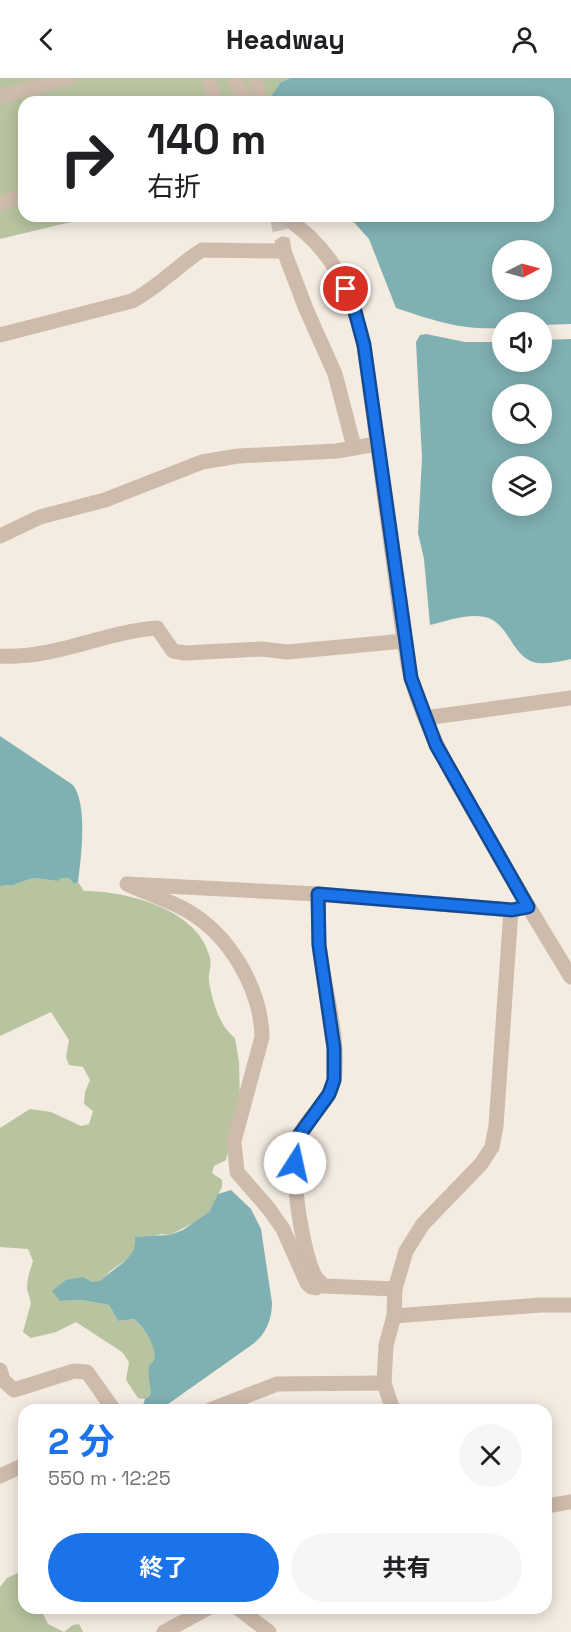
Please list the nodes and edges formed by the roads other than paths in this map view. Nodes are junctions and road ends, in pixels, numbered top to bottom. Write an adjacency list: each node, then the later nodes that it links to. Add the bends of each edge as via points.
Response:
1 (69, 78): 8 (street)
2 (208, 78): 5 (street)
3 (235, 78): 6 (street)
4 (256, 78): 7 (street)
5 (213, 96)
6 (242, 96)
7 (258, 96)
8 (0, 97)
9 (18, 198): 10 (street)
10 (0, 203)
11 (291, 222): 13 (street, via 326,253 350,296 364,345)
12 (0, 335): 14 (street, via 132,301 202,250 284,248 335,374)
13 (376, 444): 14 (street); 16 (street)
14 (354, 447): 15 (street, via 202,462 105,500 40,518)
15 (0, 536)
16 (404, 640): 17 (street, via 287,652 262,649 185,653 173,651 157,628 132,630 39,655); 19 (street, via 411,678)
17 (0, 656)
18 (571, 698): 19 (street)
19 (425, 718): 21 (street, via 436,745)
20 (318, 894): 22 (street); 24 (street, via 319,945 334,1048 334,1080 329,1094 298,1137 295,1163 303,1238 315,1277); 24 (street, via 127,884 186,910 202,922 234,956 247,978 262,1019 262,1036 234,1141 237,1172 283,1229 307,1283 316,1288)
21 (528, 907): 22 (street); 23 (street)
22 (512, 910): 25 (street, via 492,1147 481,1164 423,1224 406,1251)
23 (571, 977)
24 (321, 1283): 25 (street)
25 (395, 1289): 27 (street)
26 (571, 1305): 27 (street)
27 (394, 1316): 29 (street, via 386,1345)
28 (0, 1371): 30 (street, via 14,1390 81,1370 90,1376)
29 (384, 1383): 31 (street, via 277,1384); 32 (street)
30 (108, 1404)
31 (226, 1404)
32 (391, 1404)
33 (18, 1468): 34 (street)
34 (0, 1476)
35 (571, 1502): 36 (street)
36 (552, 1505)
37 (196, 1614): 39 (street)
38 (246, 1614): 40 (street)
39 (164, 1632)
40 (269, 1632)

